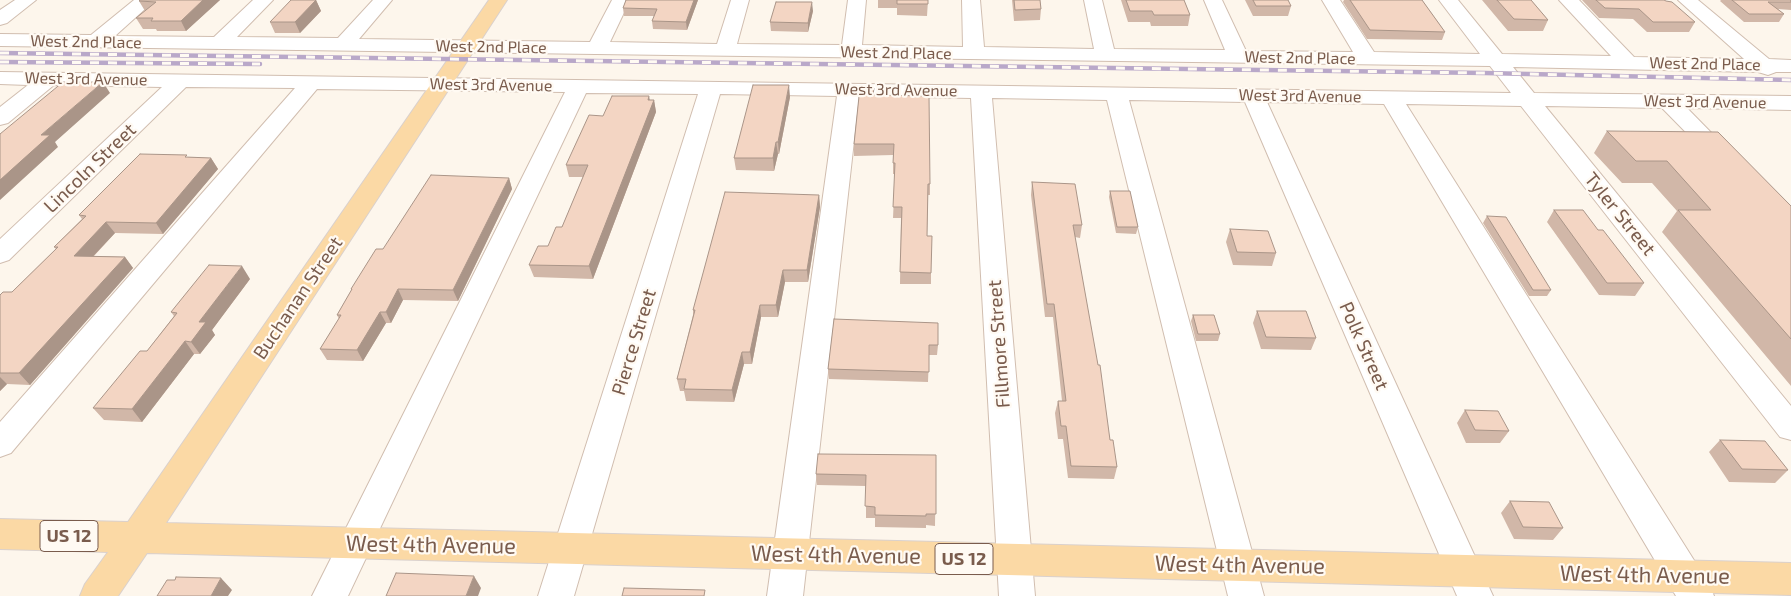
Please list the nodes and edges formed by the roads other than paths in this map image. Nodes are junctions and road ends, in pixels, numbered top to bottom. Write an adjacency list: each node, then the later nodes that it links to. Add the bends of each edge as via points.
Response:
1 (27, 0): 16 (street)
2 (146, 0): 18 (street)
3 (264, 0): 19 (street)
4 (383, 0): 20 (street)
5 (498, 0): 21 (main road, Buchanan Street)
6 (621, 0): 22 (street)
7 (740, 0): 23 (street)
8 (857, 0): 24 (street)
9 (971, 0): 25 (street)
10 (1093, 0): 26 (street)
11 (1213, 0): 27 (street)
12 (1331, 0): 28 (street)
13 (1448, 0): 29 (street, Tyler Street)
14 (1568, 0): 30 (street)
15 (1687, 0): 31 (street)
16 (0, 19)
17 (0, 40): 18 (street, West 2nd Place)
18 (95, 42): 19 (street, West 2nd Place)
19 (219, 43): 20 (street, West 2nd Place)
20 (343, 45): 21 (street, West 2nd Place)
21 (467, 47): 22 (street, West 2nd Place); 37 (main road, Buchanan Street)
22 (598, 49): 23 (street, West 2nd Place)
23 (725, 51): 24 (street, West 2nd Place)
24 (851, 52): 25 (street, West 2nd Place)
25 (974, 54): 26 (street, West 2nd Place)
26 (1106, 56): 27 (street, West 2nd Place)
27 (1238, 58): 28 (street, West 2nd Place)
28 (1368, 59): 29 (street, West 2nd Place)
29 (1495, 60): 30 (street, West 2nd Place); 46 (street, Tyler Street)
30 (1629, 62): 31 (street, West 2nd Place)
31 (1763, 65): 32 (street, West 2nd Place); 40 (street)
32 (1791, 66)
33 (0, 78): 34 (street, West 3rd Avenue)
34 (48, 79): 35 (street, West 3rd Avenue); 49 (street)
35 (180, 81): 36 (street, West 3rd Avenue); 51 (street, Lincoln Street)
36 (311, 83): 37 (street, West 3rd Avenue); 53 (street)
37 (442, 84): 38 (street, West 3rd Avenue); 55 (main road, Buchanan Street)
38 (578, 87): 39 (street, West 3rd Avenue); 56 (street)
39 (711, 88): 41 (street, West 3rd Avenue); 57 (street, Pierce Street)
40 (1791, 89)
41 (848, 90): 42 (street, West 3rd Avenue); 58 (street)
42 (981, 91): 43 (street, West 3rd Avenue); 59 (street, Fillmore Street)
43 (1116, 93): 44 (street, West 3rd Avenue); 61 (street)
44 (1253, 95): 45 (street, West 3rd Avenue); 62 (street, Polk Street)
45 (1390, 97): 46 (street, West 3rd Avenue); 63 (street)
46 (1528, 100): 47 (street, West 3rd Avenue); 52 (street, Tyler Street)
47 (1668, 101): 48 (street, West 3rd Avenue); 50 (street)
48 (1791, 103)
49 (0, 118)
50 (1737, 171)
51 (0, 254)
52 (1791, 428)
53 (0, 444)
54 (0, 534): 55 (main road, West 4th Avenue / US 12)
55 (138, 538): 56 (main road, West 4th Avenue / US 12); 64 (main road, Buchanan Street)
56 (356, 543): 57 (main road, West 4th Avenue / US 12); 65 (street)
57 (571, 549): 58 (main road, West 4th Avenue / US 12); 66 (street, Pierce Street)
58 (790, 554): 59 (main road, West 4th Avenue / US 12); 67 (street)
59 (1015, 560): 61 (main road, West 4th Avenue / US 12); 68 (street, Fillmore Street)
60 (1791, 579): 63 (main road, West 4th Avenue / US 12)
61 (1242, 580): 62 (main road, West 4th Avenue / US 12)
62 (1469, 583): 63 (main road, West 4th Avenue / US 12)
63 (1690, 586)
64 (98, 596)
65 (330, 596)
66 (556, 596)
67 (785, 596)
68 (1018, 596)

